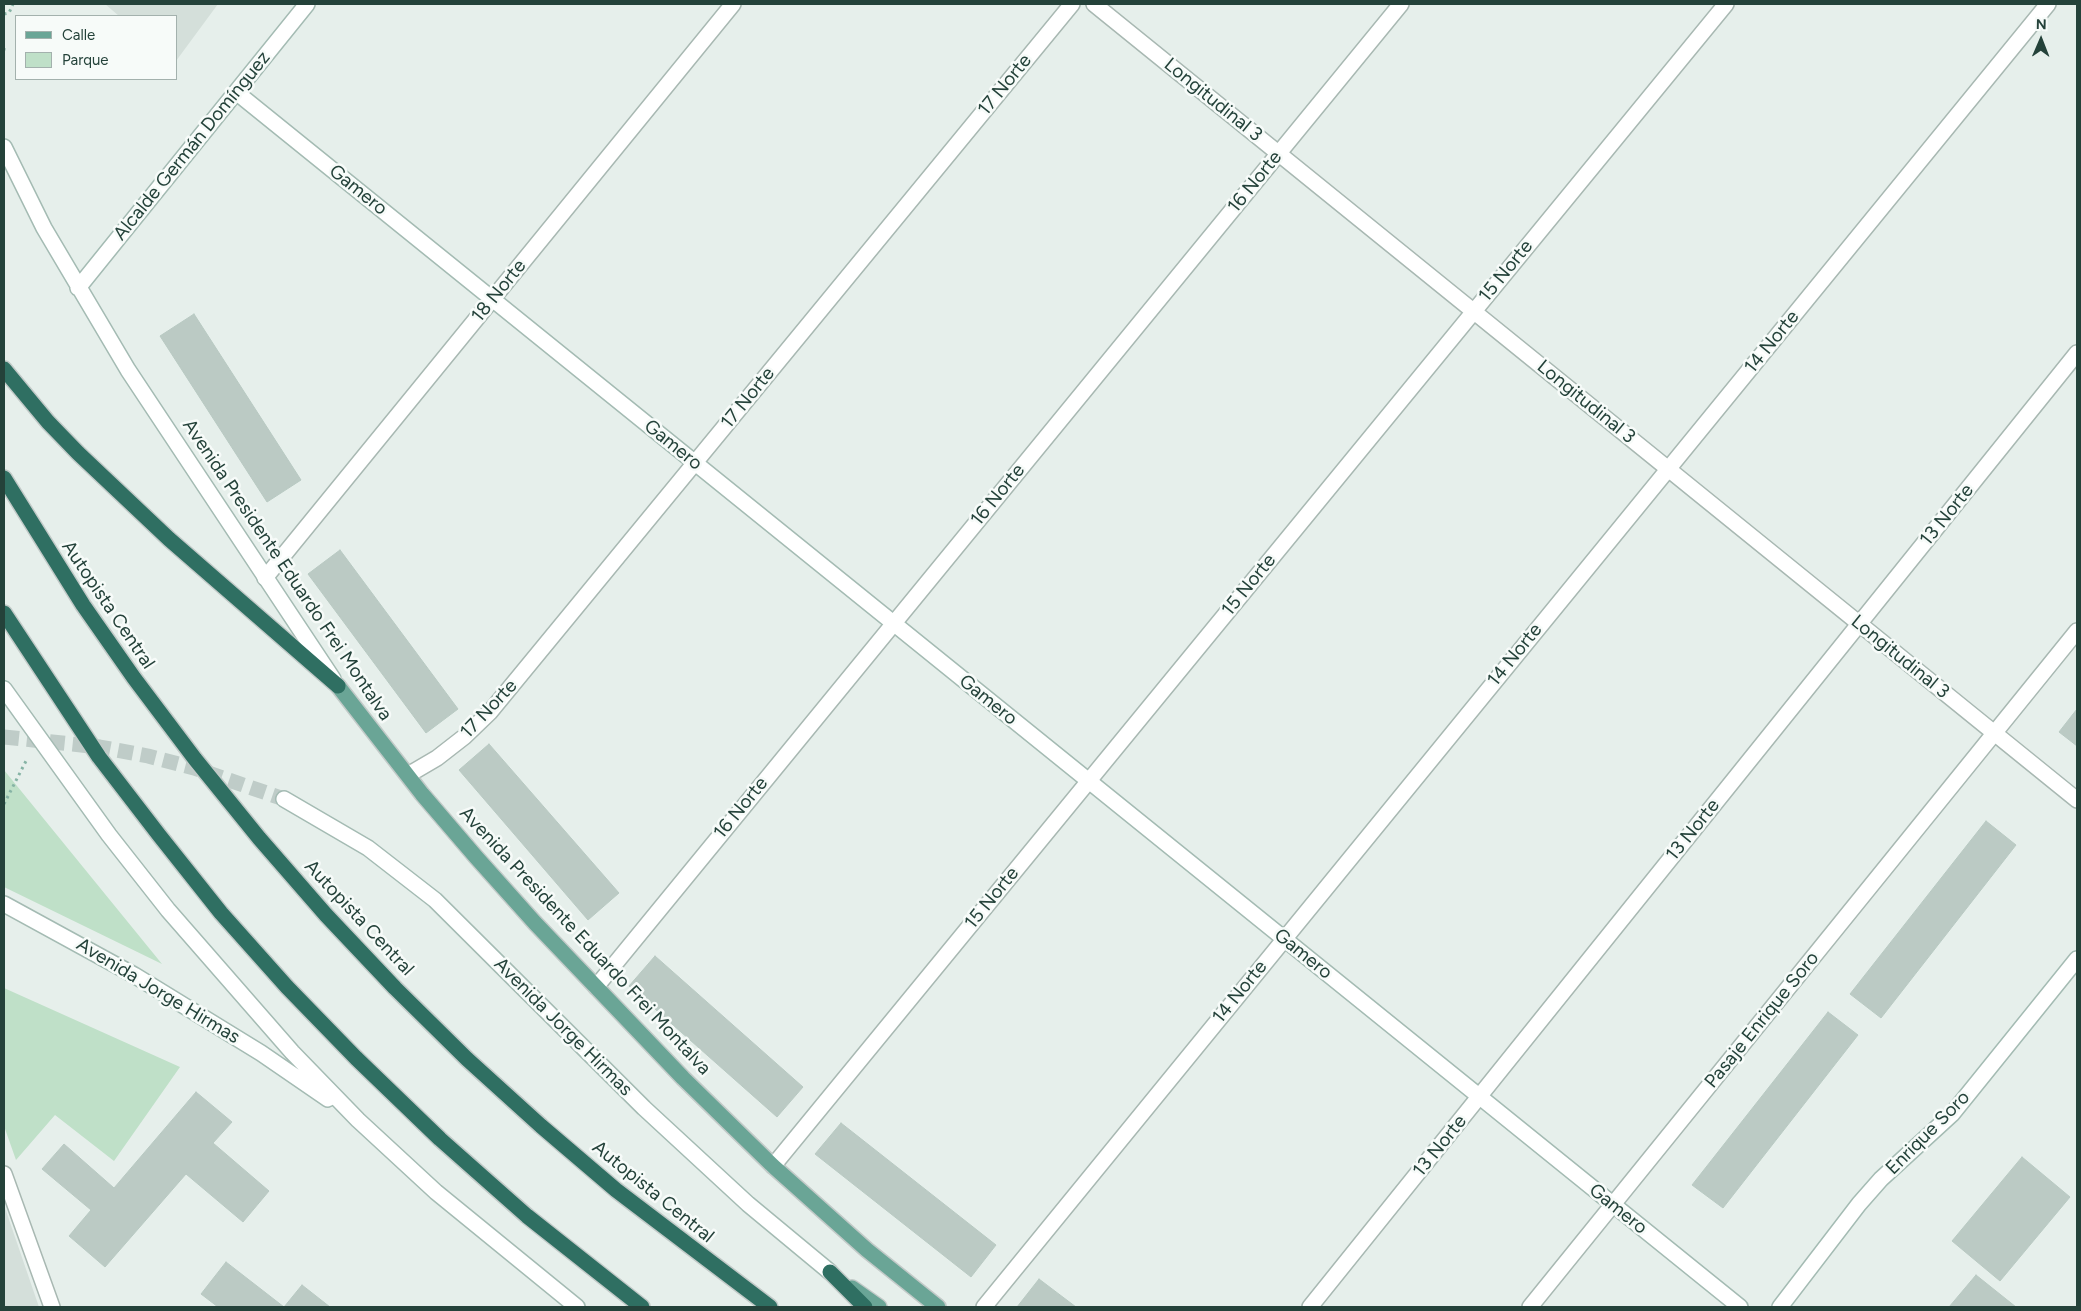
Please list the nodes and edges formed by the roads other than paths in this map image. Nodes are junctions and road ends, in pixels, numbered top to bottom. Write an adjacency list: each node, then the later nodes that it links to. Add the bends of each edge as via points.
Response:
1 (307, 4): 8 (street, Alcalde Germán Domínguez)
2 (733, 4): 12 (street, 18 Norte)
3 (1072, 4): 16 (street, 17 Norte)
4 (1094, 4): 10 (street, Longitudinal 3)
5 (1401, 4): 10 (street, 16 Norte)
6 (1726, 4): 13 (street, 15 Norte)
7 (2048, 4): 17 (street, 14 Norte)
8 (236, 92): 11 (street, Alcalde Germán Domínguez); 12 (street, Gamero)
9 (4, 147): 11 (street, Avenida Presidente Eduardo Frei Montalva)
10 (1278, 153): 13 (street, Longitudinal 3); 21 (street, 16 Norte)
11 (78, 288): 19 (street, Avenida Presidente Eduardo Frei Montalva)
12 (492, 299): 16 (street, Gamero); 19 (street, 18 Norte)
13 (1474, 311): 17 (street, Longitudinal 3); 28 (street, 15 Norte)
14 (2077, 353): 22 (street, 13 Norte)
15 (4, 369): 24 (highway, via 48,422 84,458 170,539)
16 (695, 463): 21 (street, Gamero); 27 (street, 17 Norte, via 490,712 437,758)
17 (1668, 468): 22 (street, Longitudinal 3); 32 (street, 14 Norte)
18 (4, 478): 44 (highway, Autopista Central, via 83,605 134,678 195,760 326,915 467,1059 541,1126 616,1190)
19 (265, 578): 24 (street, Avenida Presidente Eduardo Frei Montalva)
20 (4, 613): 43 (highway, via 117,780 221,912 287,987 440,1139 527,1216)
21 (893, 623): 28 (street, Gamero); 34 (street, 16 Norte)
22 (1860, 624): 26 (street, Longitudinal 3); 35 (street, 13 Norte)
23 (2077, 631): 26 (street)
24 (338, 686): 27 (main road, Avenida Presidente Eduardo Frei Montalva)
25 (4, 689): 36 (street, via 109,835 168,910 254,1010)
26 (1994, 733): 30 (street, Longitudinal 3); 39 (street, Pasaje Enrique Soro)
27 (408, 775): 34 (main road, Avenida Presidente Eduardo Frei Montalva, via 489,872)
28 (1088, 781): 32 (street, Gamero); 37 (street, 15 Norte)
29 (284, 799): 40 (street, Avenida Jorge Hirmas, via 368,848 435,900 695,1156)
30 (2077, 800)
31 (4, 904): 36 (street, Avenida Jorge Hirmas, via 151,985 261,1053)
32 (1284, 939): 35 (street, Gamero); 48 (street, 14 Norte)
33 (2077, 959): 52 (street, Enrique Soro, via 1952,1114 1881,1179 1859,1204)
34 (596, 987): 37 (main road, Avenida Presidente Eduardo Frei Montalva)
35 (1479, 1097): 39 (street, Gamero); 49 (street, 13 Norte)
36 (358, 1120): 42 (street, via 436,1192)
37 (773, 1166): 47 (main road, Avenida Presidente Eduardo Frei Montalva, via 867,1250)
38 (4, 1174): 41 (street)
39 (1613, 1205): 50 (street, Pasaje Enrique Soro); 51 (street, Gamero)
40 (830, 1272): 45 (highway); 46 (main road)
41 (52, 1307)
42 (577, 1307)
43 (642, 1307)
44 (770, 1307)
45 (865, 1307)
46 (879, 1307)
47 (938, 1307)
48 (984, 1307)
49 (1310, 1307)
50 (1530, 1307)
51 (1740, 1307)
52 (1780, 1307)

